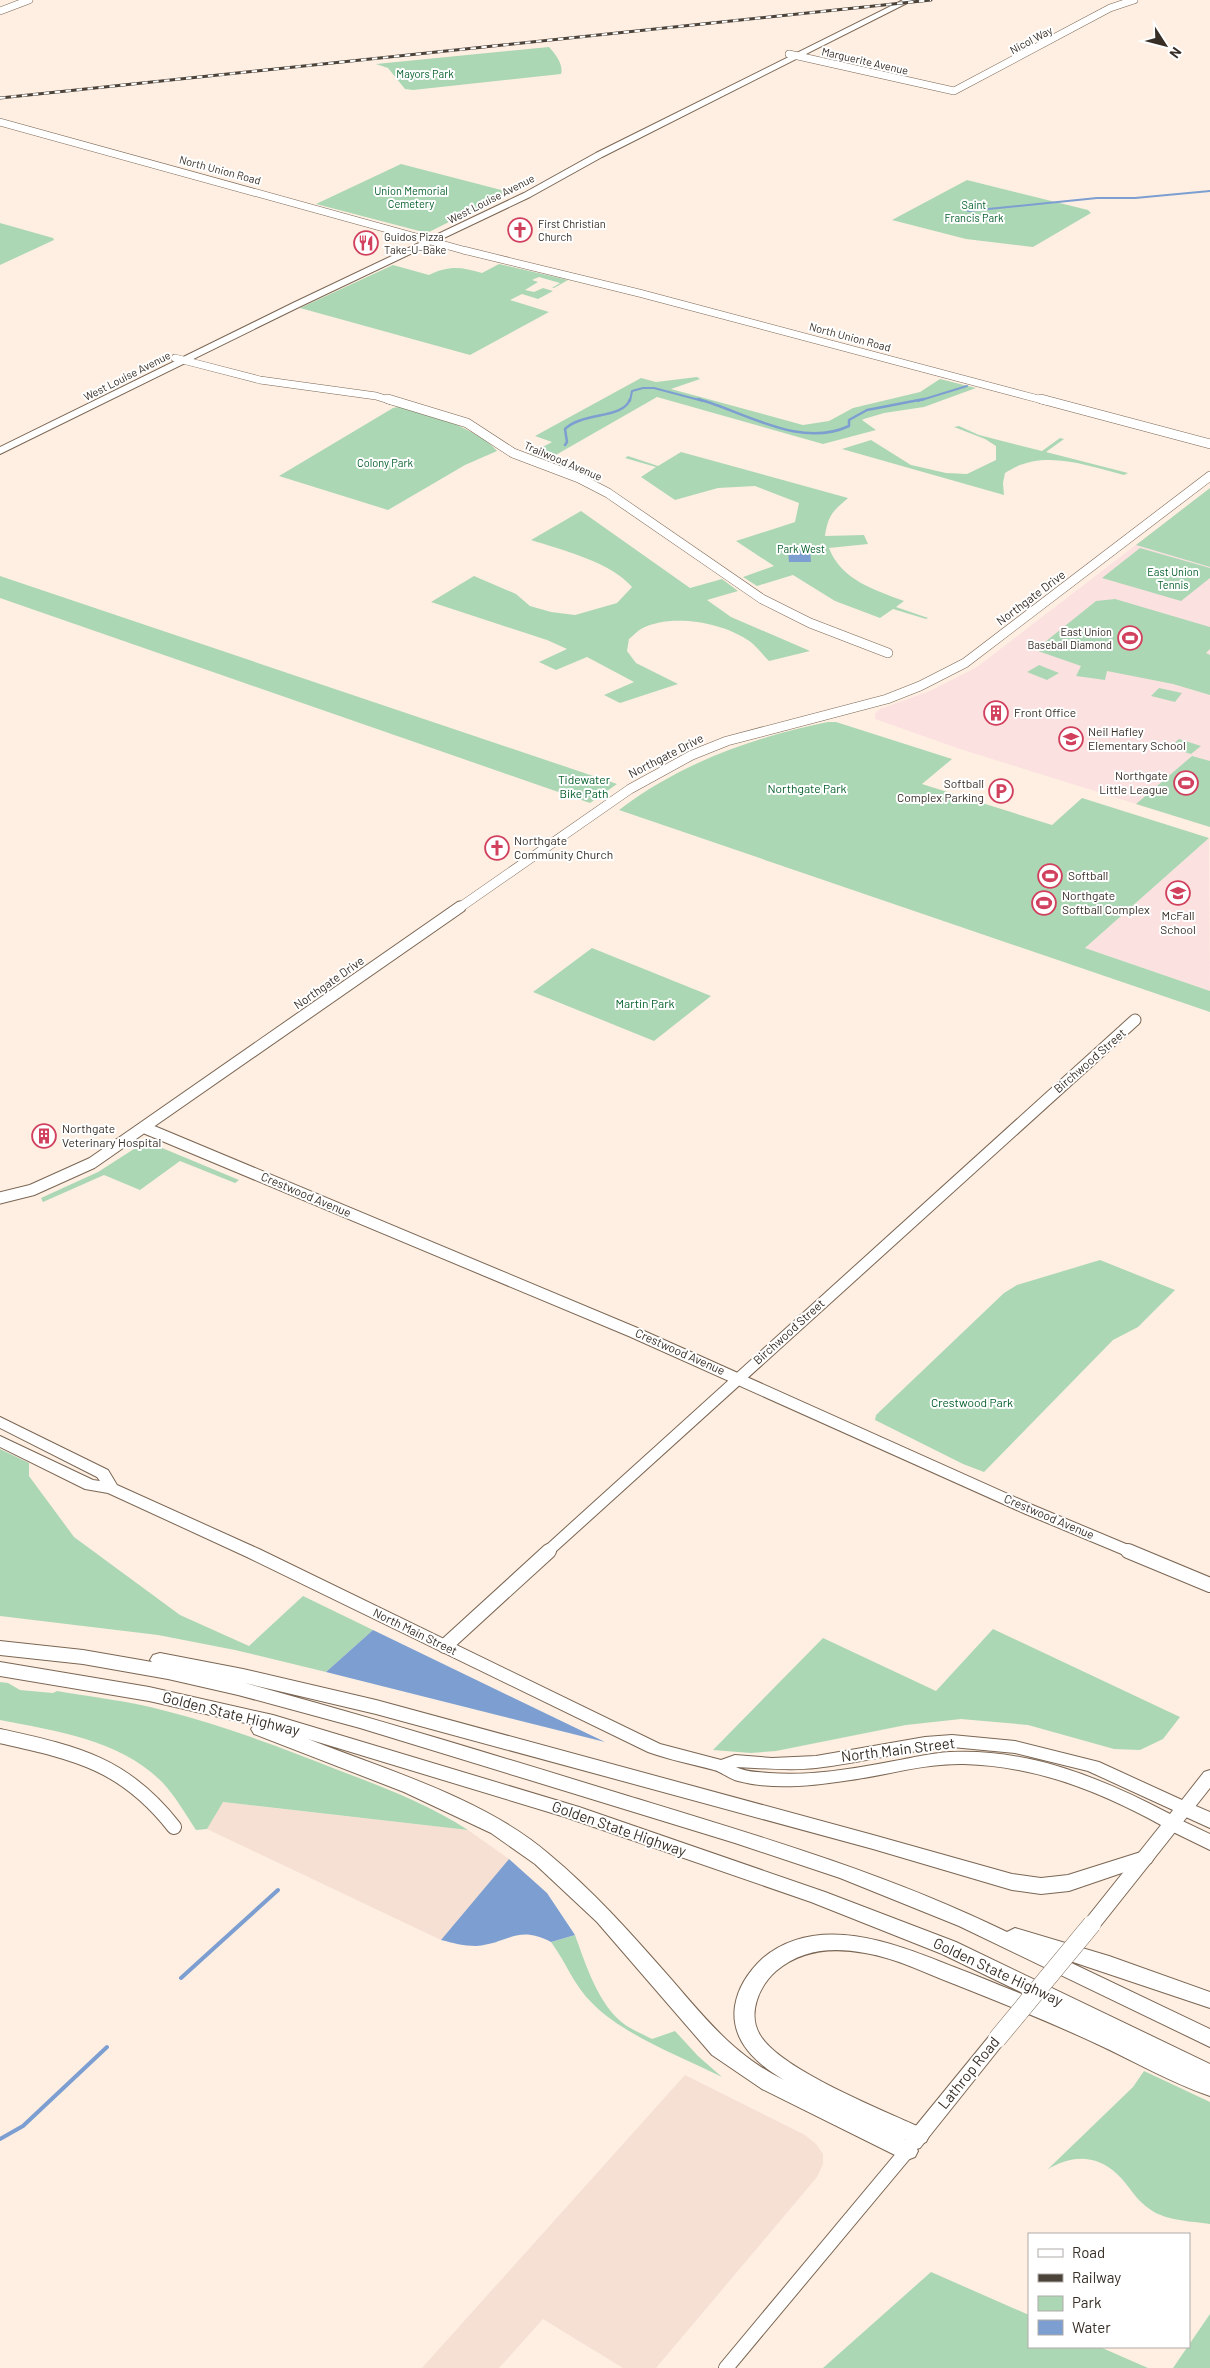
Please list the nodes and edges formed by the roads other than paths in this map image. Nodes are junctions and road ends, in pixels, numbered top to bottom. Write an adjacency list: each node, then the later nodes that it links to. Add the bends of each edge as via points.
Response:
1 (29, 0): 5 (street)
2 (900, 0): 6 (main road, West Louise Avenue)
3 (909, 0): 6 (main road, West Louise Avenue)
4 (1134, 0): 7 (street, Nicol Way, via 1110,8 959,89)
5 (0, 11)
6 (794, 55): 7 (street, Marguerite Avenue); 9 (main road, West Louise Avenue, via 588,152 526,188); 10 (main road, West Louise Avenue)
7 (936, 89)
8 (0, 122): 9 (street, North Union Road)
9 (424, 239): 10 (street, North Union Road); 11 (main road, West Louise Avenue, via 286,303)
10 (434, 241): 11 (main road, West Louise Avenue); 13 (street, North Union Road)
11 (183, 357): 12 (main road, West Louise Avenue); 14 (main road, West Louise Avenue); 16 (street, Trailwood Avenue, via 260,380 376,396 467,423 512,452 608,493 762,599 788,613)
12 (0, 444)
13 (1210, 444)
14 (0, 451)
15 (1210, 476): 18 (street, Northgate Drive, via 980,652 946,674 887,699 727,741 636,784)
16 (888, 652)
17 (1136, 1020): 20 (street, Birchwood Street)
18 (145, 1128): 19 (street, Northgate Drive, via 92,1164 66,1177); 20 (street, Crestwood Avenue)
19 (0, 1198)
20 (739, 1378): 24 (street, Crestwood Avenue, via 1028,1509); 26 (street, Birchwood Street)
21 (0, 1422): 23 (main road, North Main Street, via 103,1474)
22 (0, 1441): 23 (main road, North Main Street, via 90,1485)
23 (111, 1488): 26 (main road, North Main Street)
24 (1210, 1585)
25 (0, 1643): 36 (highway, via 84,1648 176,1662 304,1689 1012,1882 1041,1886 1069,1884)
26 (445, 1646): 32 (main road, North Main Street, via 654,1748 722,1766 732,1775 803,1781 934,1760 1006,1761 1061,1772)
27 (0, 1648): 37 (highway, Golden State Highway, via 84,1657 168,1672 298,1704 742,1838 847,1873)
28 (0, 1669): 29 (highway, Golden State Highway)
29 (197, 1705): 40 (highway, Golden State Highway, via 273,1722 572,1812 818,1897 949,1948); 42 (highway, via 411,1786 498,1828 542,1858 604,1917 692,2019 744,2068)
30 (0, 1736): 34 (street, via 73,1753 116,1772 135,1784)
31 (1210, 1776): 32 (main road, Lathrop Road)
32 (1178, 1816): 33 (highway); 35 (highway); 36 (main road, Lathrop Road)
33 (1210, 1821)
34 (174, 1827)
35 (1210, 1843)
36 (1144, 1858): 42 (main road, Lathrop Road, bridge)
37 (966, 1921): 38 (highway, via 1102,1962); 39 (highway, Golden State Highway)
38 (1210, 2000)
39 (1210, 2039)
40 (1210, 2074)
41 (1210, 2087): 42 (highway, via 1066,2020 872,1945 812,1944 784,1953 771,1962 750,1988 745,2006 744,2023 755,2044 783,2068)
42 (912, 2144): 43 (street, Lathrop Road)
43 (726, 2368)

